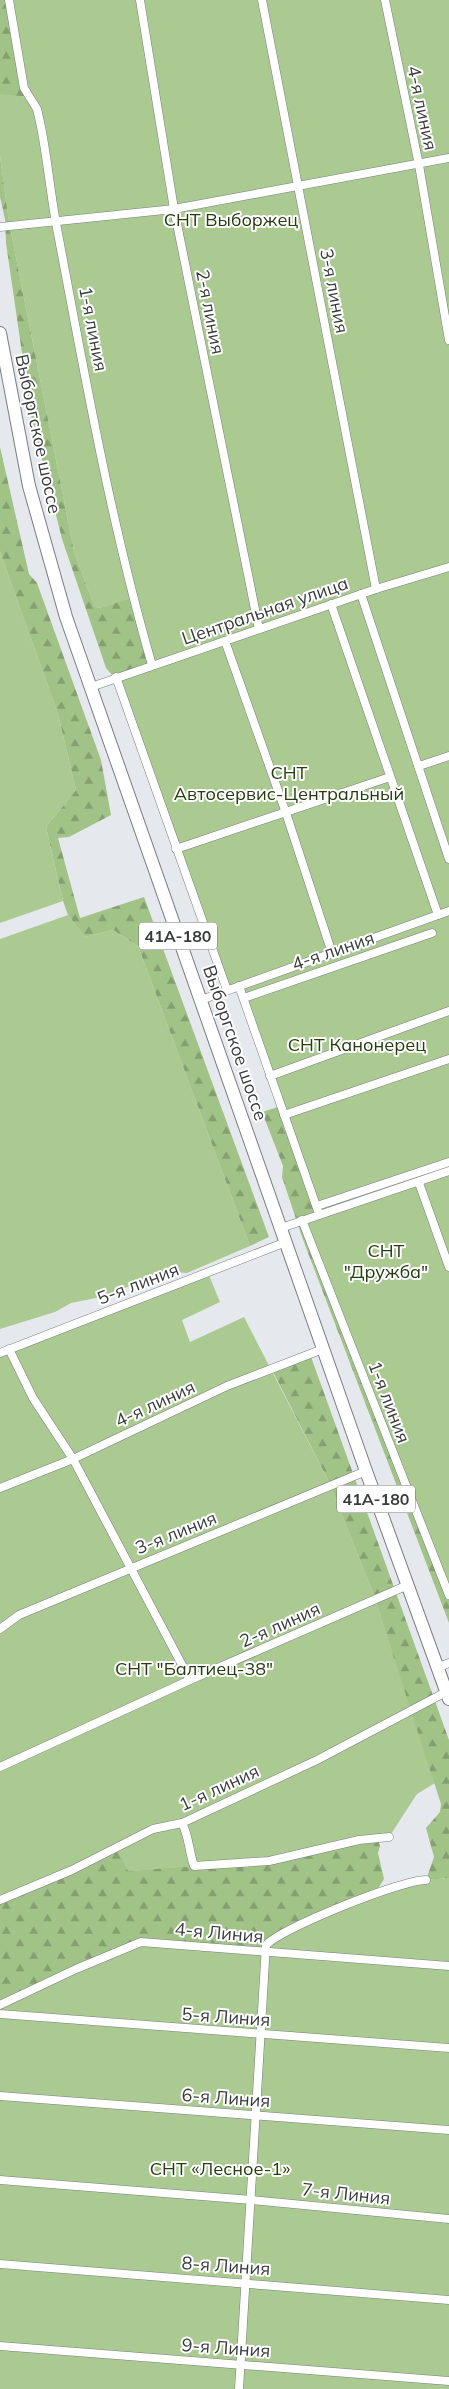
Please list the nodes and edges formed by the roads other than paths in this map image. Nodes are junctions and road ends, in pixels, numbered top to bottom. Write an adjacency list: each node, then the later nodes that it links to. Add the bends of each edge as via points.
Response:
1 (9, 0): 9 (street, 1-я линия, via 24,88 37,108 40,122)
2 (140, 0): 8 (street, 2-я линия)
3 (262, 0): 7 (street, 3-я линия)
4 (385, 0): 6 (street, 4-я линия)
5 (449, 158): 6 (street)
6 (419, 165): 7 (street); 12 (street, 4-я линия)
7 (299, 186): 8 (street); 14 (street, 3-я линия)
8 (174, 209): 9 (street); 17 (street, 2-я линия)
9 (56, 221): 10 (street); 19 (street, 1-я линия, via 117,533)
10 (0, 227)
11 (0, 333): 21 (main road, Выборгское шоссе / 41А-180, via 18,438 43,541)
12 (449, 340)
13 (449, 567): 14 (street, Центральная улица)
14 (376, 589): 15 (street, Центральная улица)
15 (361, 594): 16 (street, Центральная улица); 23 (street)
16 (331, 604): 17 (street, Центральная улица); 24 (street)
17 (259, 629): 18 (street, Центральная улица)
18 (225, 641): 19 (street, Центральная улица); 25 (street)
19 (152, 665): 20 (street, Центральная улица)
20 (116, 677): 21 (street, Центральная улица); 26 (street)
21 (91, 687): 35 (main road, Выборгское шоссе / 41А-180)
22 (449, 756): 23 (street)
23 (419, 766): 27 (street)
24 (390, 777): 25 (street); 29 (street)
25 (286, 813): 26 (street); 31 (street)
26 (176, 849): 33 (street)
27 (449, 859)
28 (449, 911): 29 (street)
29 (438, 915): 31 (street)
30 (432, 933): 34 (street, 4-я линия)
31 (332, 953): 32 (street)
32 (240, 986): 33 (street); 34 (street)
33 (227, 990): 35 (street)
34 (244, 998): 38 (street)
35 (201, 1000): 45 (main road, Выборгское шоссе / 41А-180)
36 (449, 1011): 38 (street)
37 (449, 1058): 39 (street)
38 (270, 1076): 39 (street)
39 (284, 1115): 43 (street)
40 (449, 1162): 43 (street)
41 (449, 1172): 42 (street)
42 (419, 1183): 43 (street); 47 (street)
43 (318, 1210): 44 (street)
44 (302, 1220): 45 (street); 56 (street, 1-я линия)
45 (281, 1228): 46 (main road, 41А-180)
46 (286, 1242): 48 (main road, 41А-180); 49 (street, 5-я линия)
47 (449, 1267)
48 (323, 1348): 51 (street, 4-я линия, via 227,1386); 52 (main road, 41А-180)
49 (9, 1349): 50 (street, 5-я линия); 51 (street, via 33,1398)
50 (0, 1353)
51 (73, 1459): 53 (street, 4-я линия); 54 (street)
52 (366, 1471): 54 (street, 3-я линия); 55 (main road, 41А-180)
53 (0, 1488)
54 (130, 1568): 57 (street, 3-я линия, via 19,1615); 59 (street)
55 (408, 1585): 58 (main road, 41А-180); 59 (street, 2-я линия)
56 (449, 1596)
57 (0, 1630)
58 (443, 1665): 60 (main road, 41А-180)
59 (190, 1680): 61 (street, 2-я линия)
60 (448, 1696): 62 (street, 1-я линия)
61 (0, 1768)
62 (182, 1823): 63 (street, via 194,1866 269,1861 359,1840); 65 (street, 1-я линия, via 153,1829 72,1870)
63 (389, 1837)
64 (426, 1880): 66 (street, via 400,1884 315,1918 273,1938 266,1945)
65 (0, 1900)
66 (266, 1952): 67 (street, 4-я Линия); 68 (street, 4-я Линия, via 141,1942); 70 (street)
67 (449, 1966)
68 (0, 2005)
69 (0, 2014): 70 (street, 5-я Линия)
70 (261, 2034): 71 (street, 5-я Линия); 73 (street)
71 (449, 2048)
72 (0, 2096): 73 (street, 6-я Линия)
73 (257, 2115): 74 (street, 6-я Линия); 76 (street)
74 (449, 2130)
75 (0, 2180): 76 (street, 7-я Линия)
76 (252, 2200): 77 (street, 7-я Линия); 79 (street)
77 (449, 2219)
78 (0, 2264): 79 (street, 8-я Линия)
79 (246, 2283): 80 (street, 8-я Линия); 82 (street)
80 (449, 2300)
81 (0, 2346): 82 (street, 9-я Линия)
82 (241, 2365): 83 (street, 9-я Линия); 84 (street)
83 (449, 2381)
84 (239, 2389)

